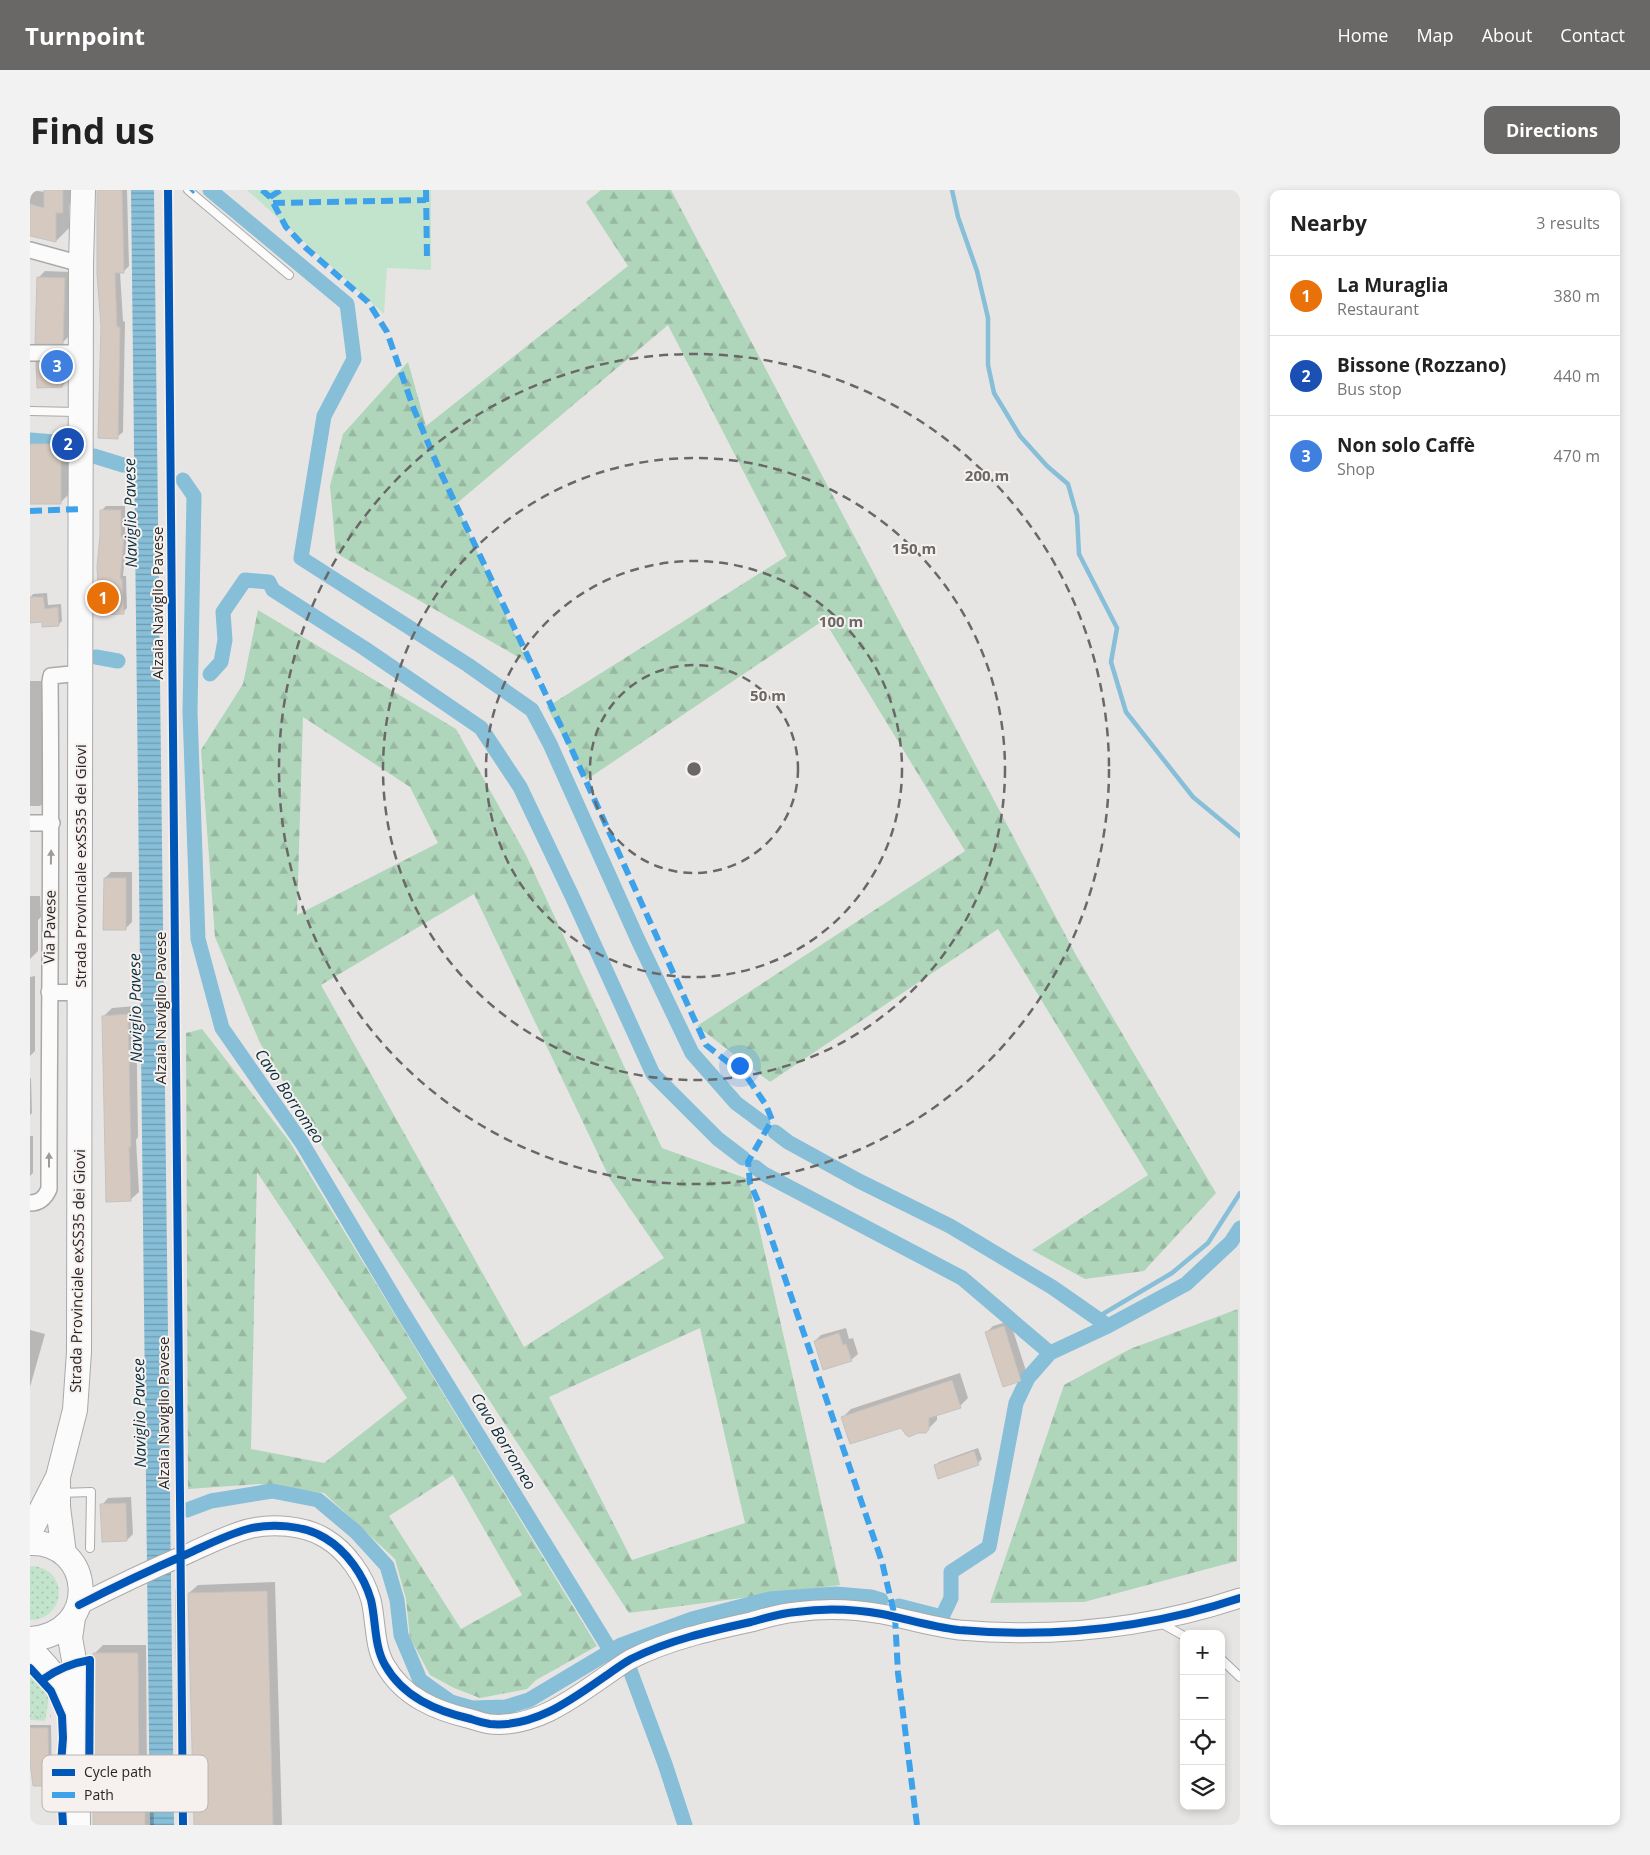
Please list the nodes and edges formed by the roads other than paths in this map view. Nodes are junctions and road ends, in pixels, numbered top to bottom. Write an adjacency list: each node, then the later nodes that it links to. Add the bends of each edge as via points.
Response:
1 (83, 190): 4 (main road, Strada Provinciale exSS35 dei Giovi)
2 (188, 190): 5 (lane)
3 (30, 250): 4 (street)
4 (81, 264): 7 (main road, Strada Provinciale exSS35 dei Giovi)
5 (289, 275)
6 (30, 353): 7 (street)
7 (82, 353): 9 (main road, Strada Provinciale exSS35 dei Giovi)
8 (30, 411): 9 (lane)
9 (82, 412): 10 (main road, Strada Provinciale exSS35 dei Giovi)
10 (81, 673): 12 (street, Via Pavese, via 51,676); 14 (main road, Strada Provinciale exSS35 dei Giovi)
11 (30, 823): 12 (street)
12 (52, 823): 13 (street, Via Pavese, one-way to 12)
13 (49, 992): 14 (street); 15 (street, Via Pavese, one-way to 13, via 45,1198 49,1189)
14 (81, 993): 16 (main road, Strada Provinciale exSS35 dei Giovi, via 80,1352 75,1410)
15 (33, 1203)
16 (58, 1485): 17 (main road, Strada Provinciale exSS35 dei Giovi); 19 (lane, via 91,1492); 20 (main road)
17 (30, 1532)
18 (30, 1543): 20 (main road, via 49,1546)
19 (90, 1548)
20 (64, 1554): 21 (main road)
21 (78, 1573): 22 (street, via 100,1584); 25 (main road, via 81,1588)
22 (119, 1584): 25 (street); 26 (street, via 221,1538 249,1529 272,1526 296,1528 324,1537 346,1556 361,1576 370,1598 382,1661 396,1682 419,1701 448,1714 490,1724 513,1723 542,1715 563,1705 628,1661 670,1642 795,1612 842,1610 877,1613 957,1630 1018,1632 1069,1631)
23 (180, 1591): 34 (lane)
24 (1240, 1598): 26 (street)
25 (76, 1612): 28 (main road, via 59,1632); 32 (main road, via 70,1638 79,1687)
26 (1155, 1620): 27 (lane)
27 (1180, 1634)
28 (30, 1640)
29 (30, 1649): 32 (main road, via 53,1672 69,1701)
30 (1225, 1663): 31 (lane)
31 (1240, 1677)
32 (77, 1738): 33 (main road)
33 (79, 1755)
34 (182, 1755)
35 (80, 1812): 37 (main road)
36 (183, 1812): 38 (lane)
37 (78, 1825)
38 (183, 1825)

